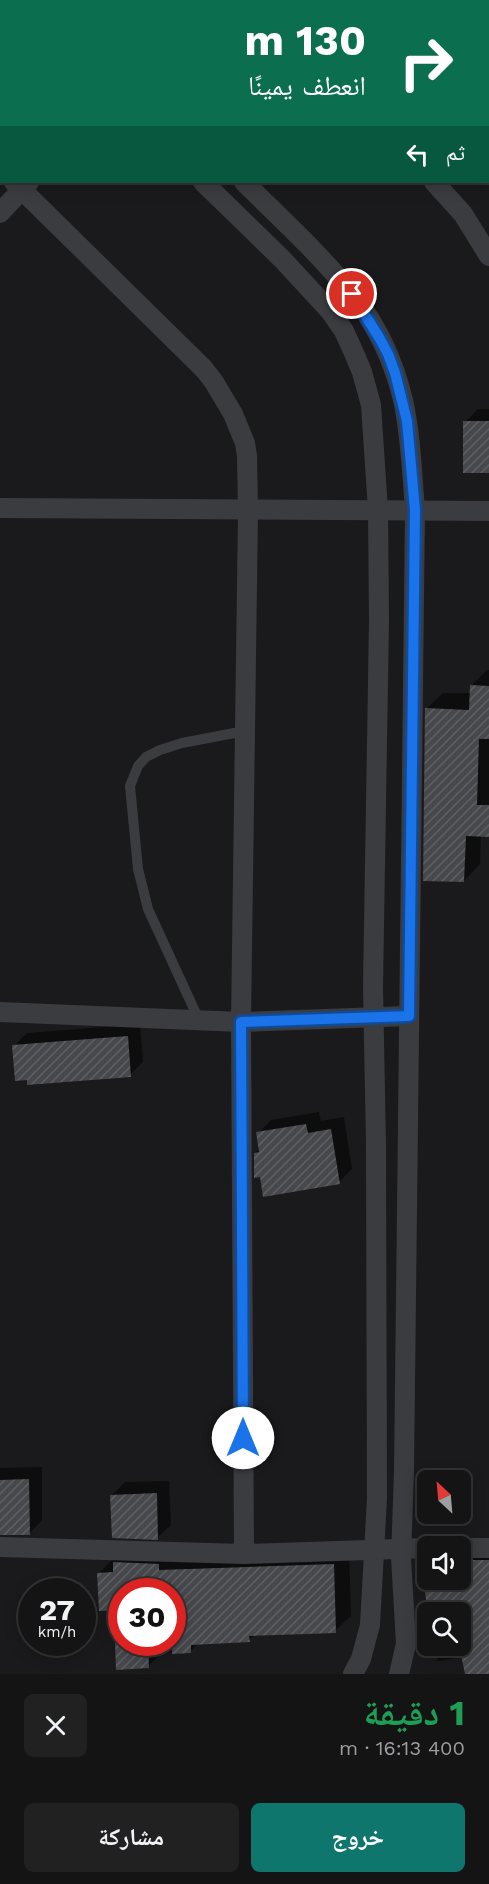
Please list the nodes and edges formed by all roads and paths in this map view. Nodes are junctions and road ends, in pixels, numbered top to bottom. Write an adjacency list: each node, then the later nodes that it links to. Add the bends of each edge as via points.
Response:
1 (204, 183): 9 (street, via 309,287 344,331 371,405)
2 (245, 183): 10 (street, via 352,294 388,354 407,421)
3 (435, 183): 6 (street, via 464,214)
4 (22, 184): 5 (street); 8 (street, via 214,382 245,442)
5 (0, 213)
6 (489, 256)
7 (0, 508): 8 (street)
8 (248, 510): 9 (street); 12 (street)
9 (378, 510): 10 (street); 14 (street)
10 (415, 510): 11 (street); 15 (street)
11 (489, 511)
12 (245, 731): 16 (lane, via 160,750 138,766 130,786 138,869 148,909); 17 (street)
13 (0, 1012): 16 (street)
14 (374, 1016): 15 (street); 17 (street); 23 (street)
15 (409, 1016): 19 (street)
16 (199, 1020): 17 (street)
17 (241, 1022): 24 (street)
18 (0, 1547): 24 (street)
19 (401, 1548): 20 (street); 23 (street); 26 (street, via 405,1644)
20 (417, 1548)
21 (471, 1548): 22 (street)
22 (489, 1548)
23 (374, 1550): 24 (street); 25 (street, via 370,1626)
24 (244, 1554)
25 (353, 1674)
26 (399, 1674)

